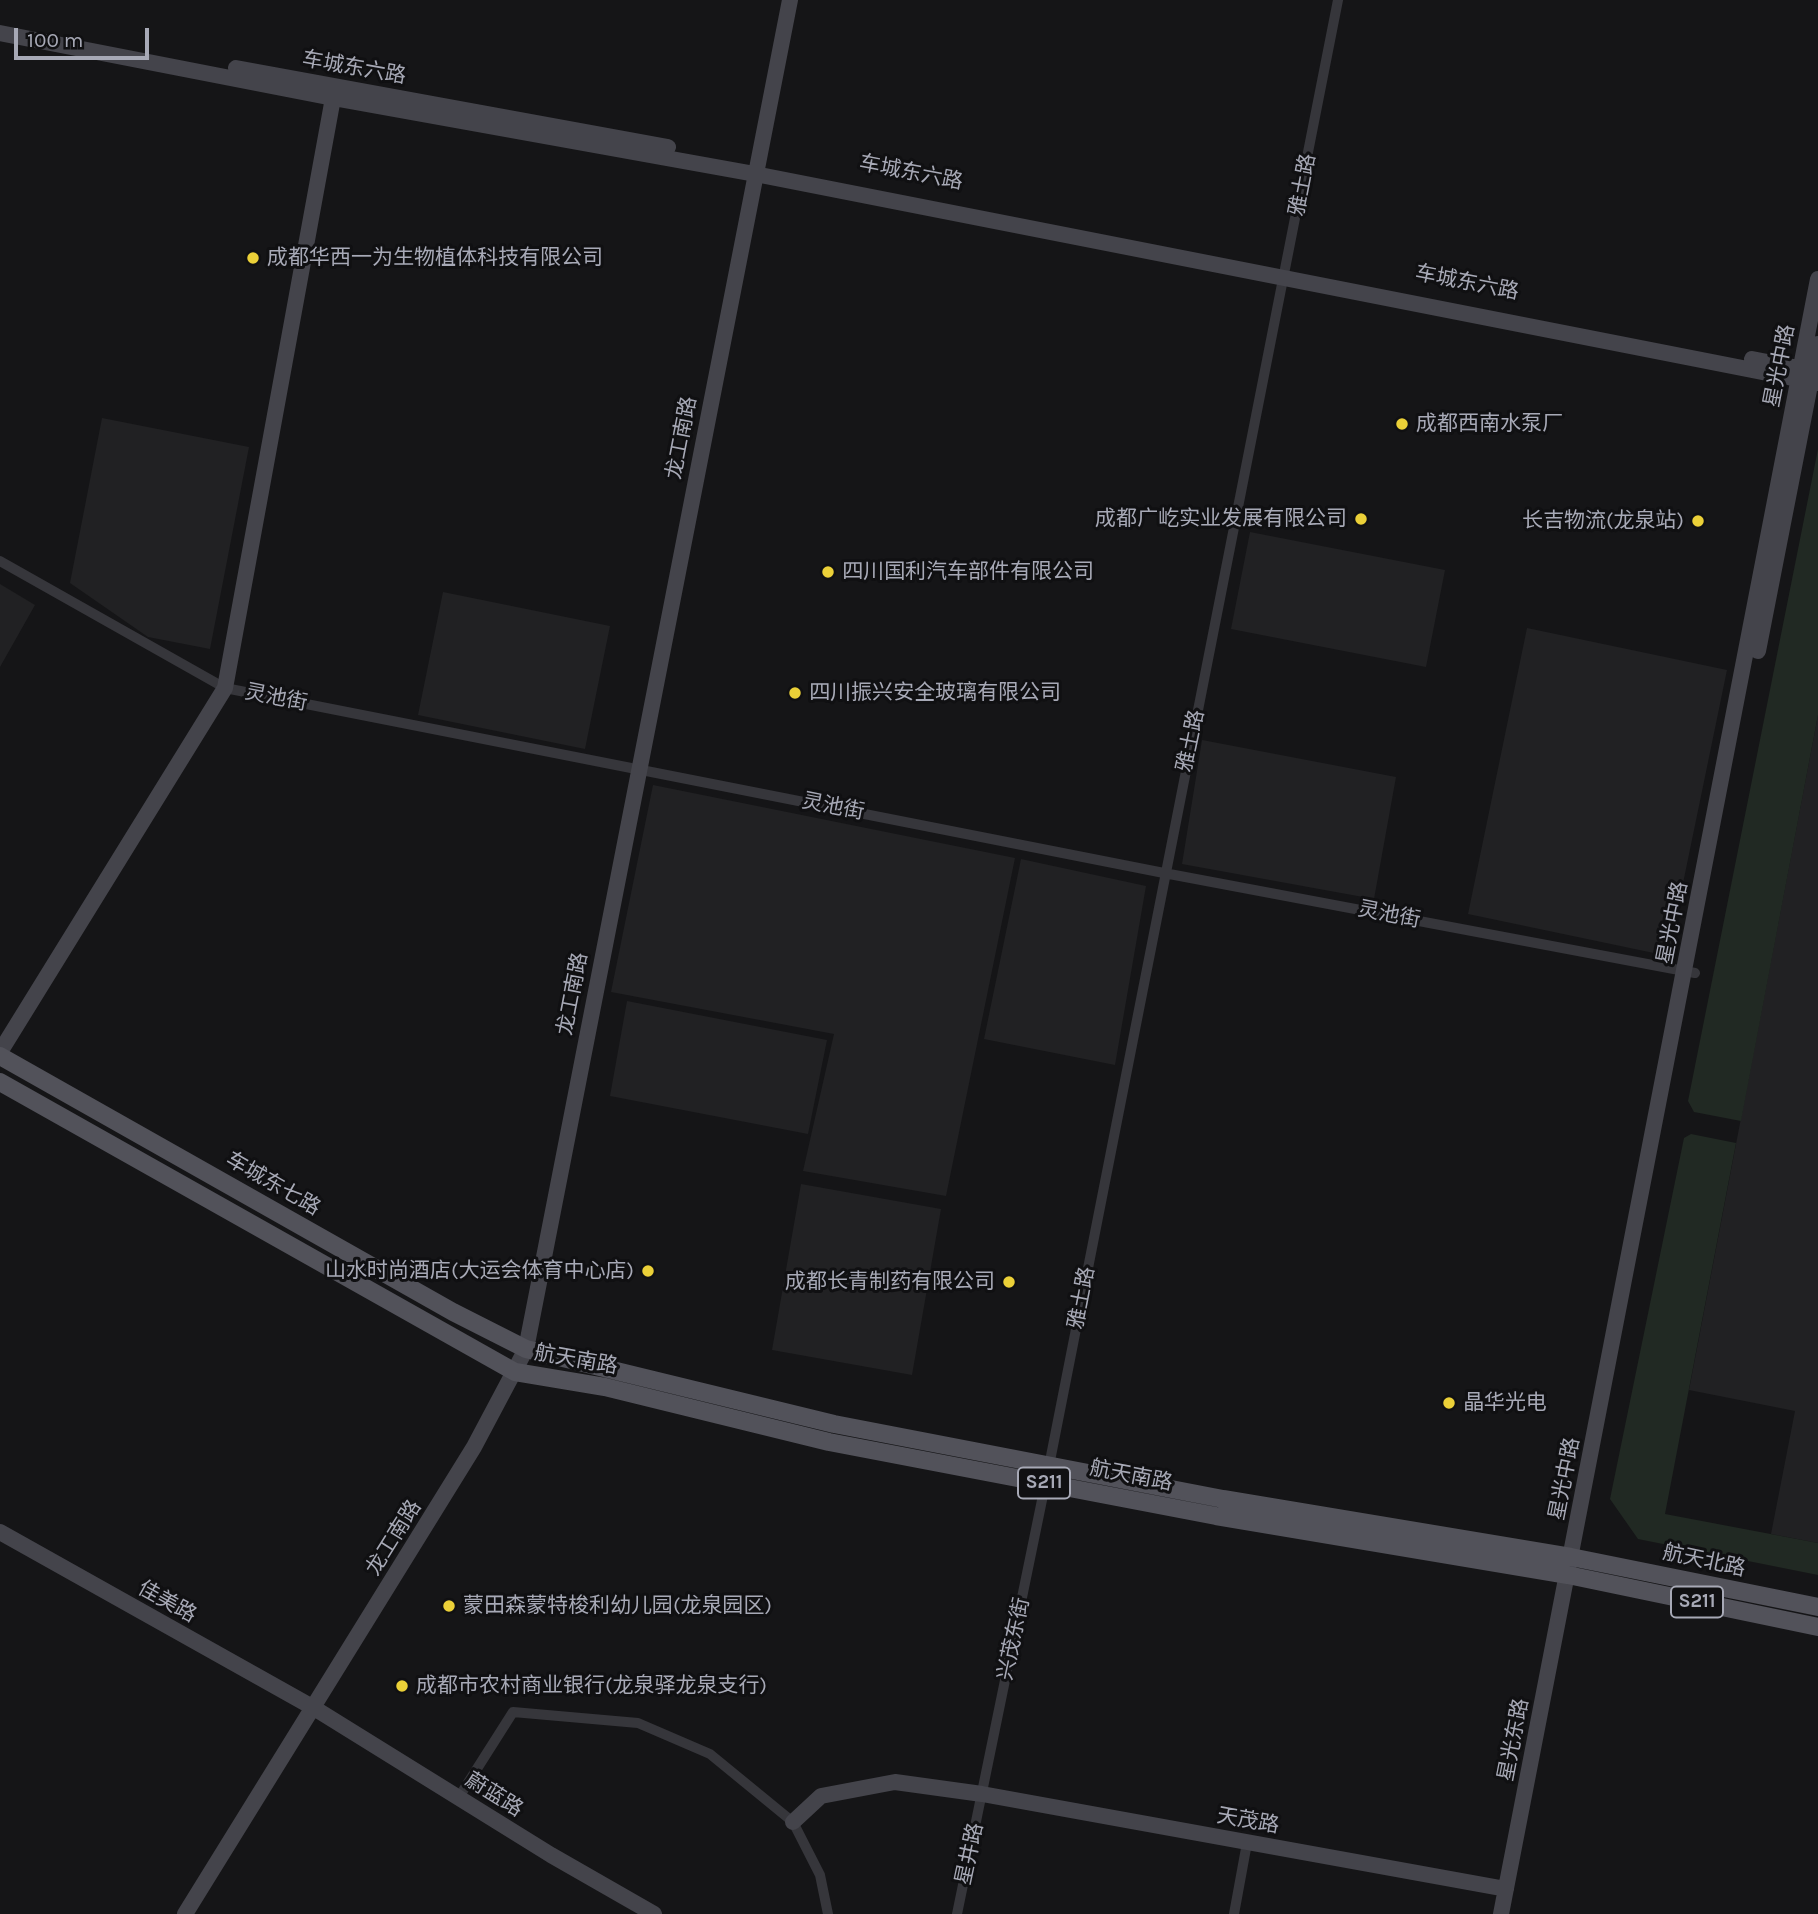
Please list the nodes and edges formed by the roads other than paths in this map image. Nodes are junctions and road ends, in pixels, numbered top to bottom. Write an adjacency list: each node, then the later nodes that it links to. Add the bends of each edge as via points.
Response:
1 (790, 0): 6 (street, 龙工南路)
2 (1338, 0): 7 (street, 雅土路)
3 (0, 24): 6 (street, 车城东六路)
4 (0, 33): 5 (street, 车城东六路)
5 (333, 98): 6 (street, 车城东六路); 12 (street)
6 (757, 169): 7 (street, 车城东六路); 13 (street, 龙工南路)
7 (1286, 274): 10 (street, 车城东六路); 14 (street, 雅土路)
8 (1818, 279): 10 (street, 星光中路)
9 (1818, 344): 10 (street, 星光中路)
10 (1810, 376): 15 (street, 星光中路)
11 (0, 561): 12 (street, 灵池街)
12 (225, 688): 13 (street, 灵池街); 16 (street)
13 (637, 768): 14 (street, 灵池街); 18 (street, 龙工南路)
14 (1164, 873): 15 (street, 灵池街); 20 (street, 雅土路)
15 (1690, 972): 22 (street, 星光中路)
16 (0, 1054): 18 (main road, 车城东七路)
17 (0, 1082): 19 (main road, 车城东七路)
18 (526, 1349): 19 (street, 龙工南路); 20 (main road, 航天南路 / S211)
19 (515, 1372): 20 (main road, 航天南路 / S211, via 606,1387 829,1442); 25 (street, 龙工南路)
20 (1048, 1474): 22 (main road, 航天南路 / S211, via 1223,1499); 26 (street, 兴茂东街)
21 (0, 1532): 25 (street, 佳美路)
22 (1574, 1567): 23 (main road, 航天北路 / S211); 24 (main road, 航天北路 / S211); 30 (street, 星光东路); 37 (street, 星光东路)
23 (1818, 1608)
24 (1818, 1627)
25 (314, 1708): 27 (street, 蔚蓝路); 31 (street, 龙工南路)
26 (982, 1794): 28 (street, 天茂路, via 895,1782 821,1796); 29 (street, 天茂路); 34 (street, 星井路)
27 (459, 1797): 28 (street, via 513,1712 638,1723 710,1754); 32 (street, 蔚蓝路)
28 (793, 1822): 33 (street, via 820,1875)
29 (1247, 1843): 30 (street, 天茂路); 35 (street)
30 (1506, 1889): 36 (street, 星光东路)
31 (185, 1914)
32 (654, 1914)
33 (828, 1914)
34 (957, 1914)
35 (1234, 1914)
36 (1501, 1914)
37 (1511, 1914)

